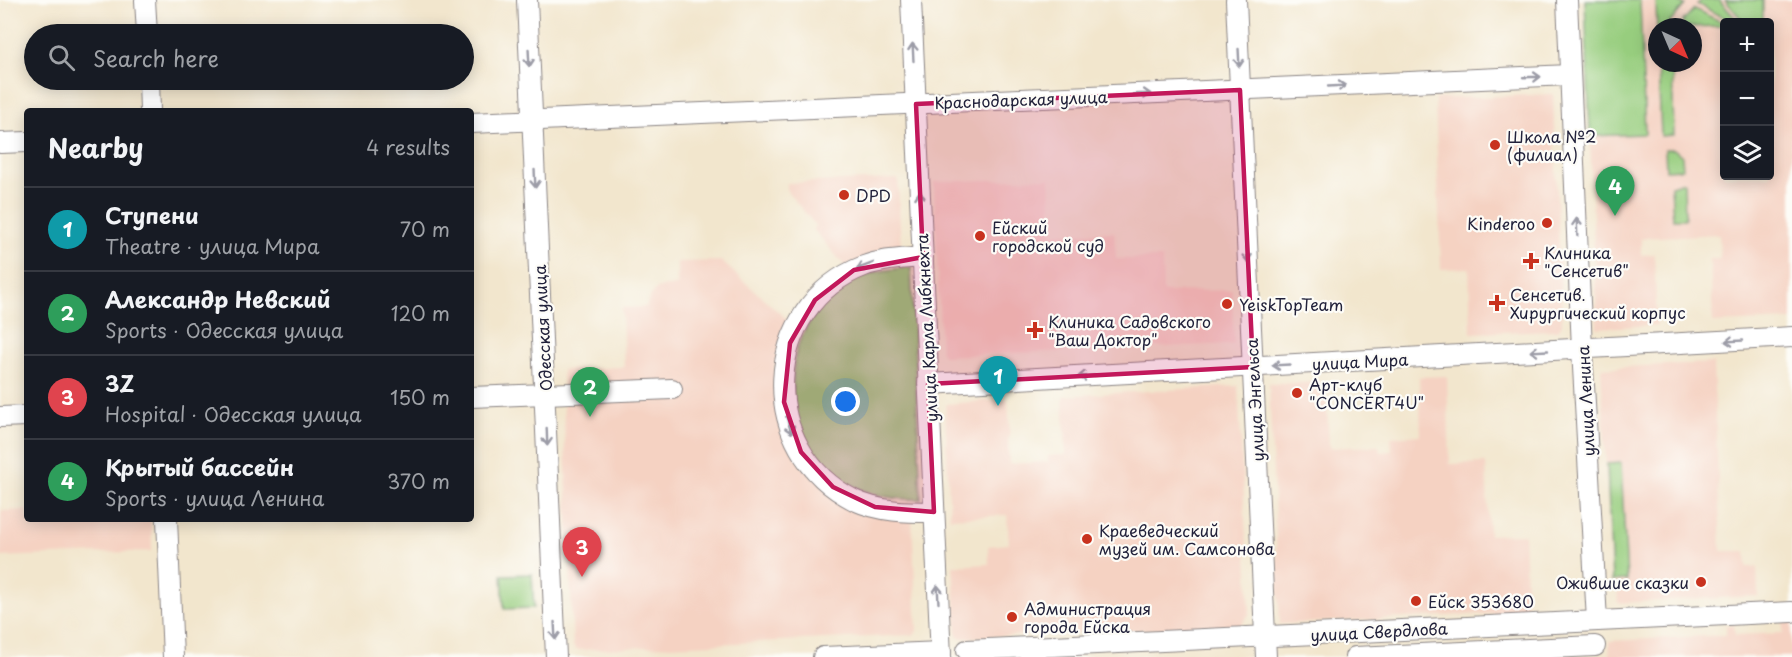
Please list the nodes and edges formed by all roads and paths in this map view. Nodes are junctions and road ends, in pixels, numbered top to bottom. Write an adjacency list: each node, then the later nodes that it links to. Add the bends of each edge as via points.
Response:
1 (145, 0): 6 (street)
2 (526, 0): 12 (street, Одесская улица, one-way to 12)
3 (911, 0): 10 (street, улица Карла Либкнехта, one-way to 3)
4 (1236, 0): 9 (street, улица Энгельса, one-way to 9)
5 (1567, 0): 7 (street, улица Ленина)
6 (146, 24)
7 (1570, 75): 9 (street, Краснодарская улица, one-way to 7); 18 (street, улица Ленина, one-way to 7)
8 (149, 90): 11 (street)
9 (1240, 90): 10 (street, Краснодарская улица, one-way to 9); 19 (street, улица Энгельса, one-way to 19)
10 (916, 104): 12 (street, Краснодарская улица); 16 (street, улица Карла Либкнехта, one-way to 10)
11 (150, 108)
12 (532, 120): 13 (street, Краснодарская улица); 22 (street, Одесская улица, one-way to 22)
13 (474, 123)
14 (24, 142): 15 (street)
15 (0, 143)
16 (923, 257): 20 (street, улица Карла Либкнехта); 26 (street, one-way to 26, via 882,260 846,275 825,290 794,332 783,386 793,435 823,478 843,494 875,507)
17 (1792, 338): 18 (street, улица Мира, one-way to 18)
18 (1582, 349): 19 (street, улица Мира, one-way to 19); 29 (street, улица Ленина)
19 (1253, 367): 20 (street, улица Мира, one-way to 20); 31 (street, улица Энгельса)
20 (928, 384): 26 (street, улица Карла Либкнехта)
21 (672, 389): 22 (street)
22 (545, 394): 23 (street); 37 (street, Одесская улица, one-way to 37)
23 (474, 397)
24 (24, 416): 25 (street)
25 (0, 417)
26 (934, 512): 35 (street, улица Карла Либкнехта, one-way to 26)
27 (167, 522): 36 (street)
28 (1792, 612): 29 (street, улица Свердлова)
29 (1595, 621): 30 (street, улица Свердлова); 33 (street, улица Ленина)
30 (1565, 623): 31 (street, улица Свердлова); 34 (street)
31 (1265, 636): 32 (street, улица Свердлова); 39 (street, улица Энгельса)
32 (967, 650)
33 (1595, 651): 34 (street)
34 (1566, 652): 40 (street)
35 (941, 655): 38 (street)
36 (173, 657)
37 (556, 657)
38 (823, 657)
39 (1266, 657)
40 (1355, 657)

